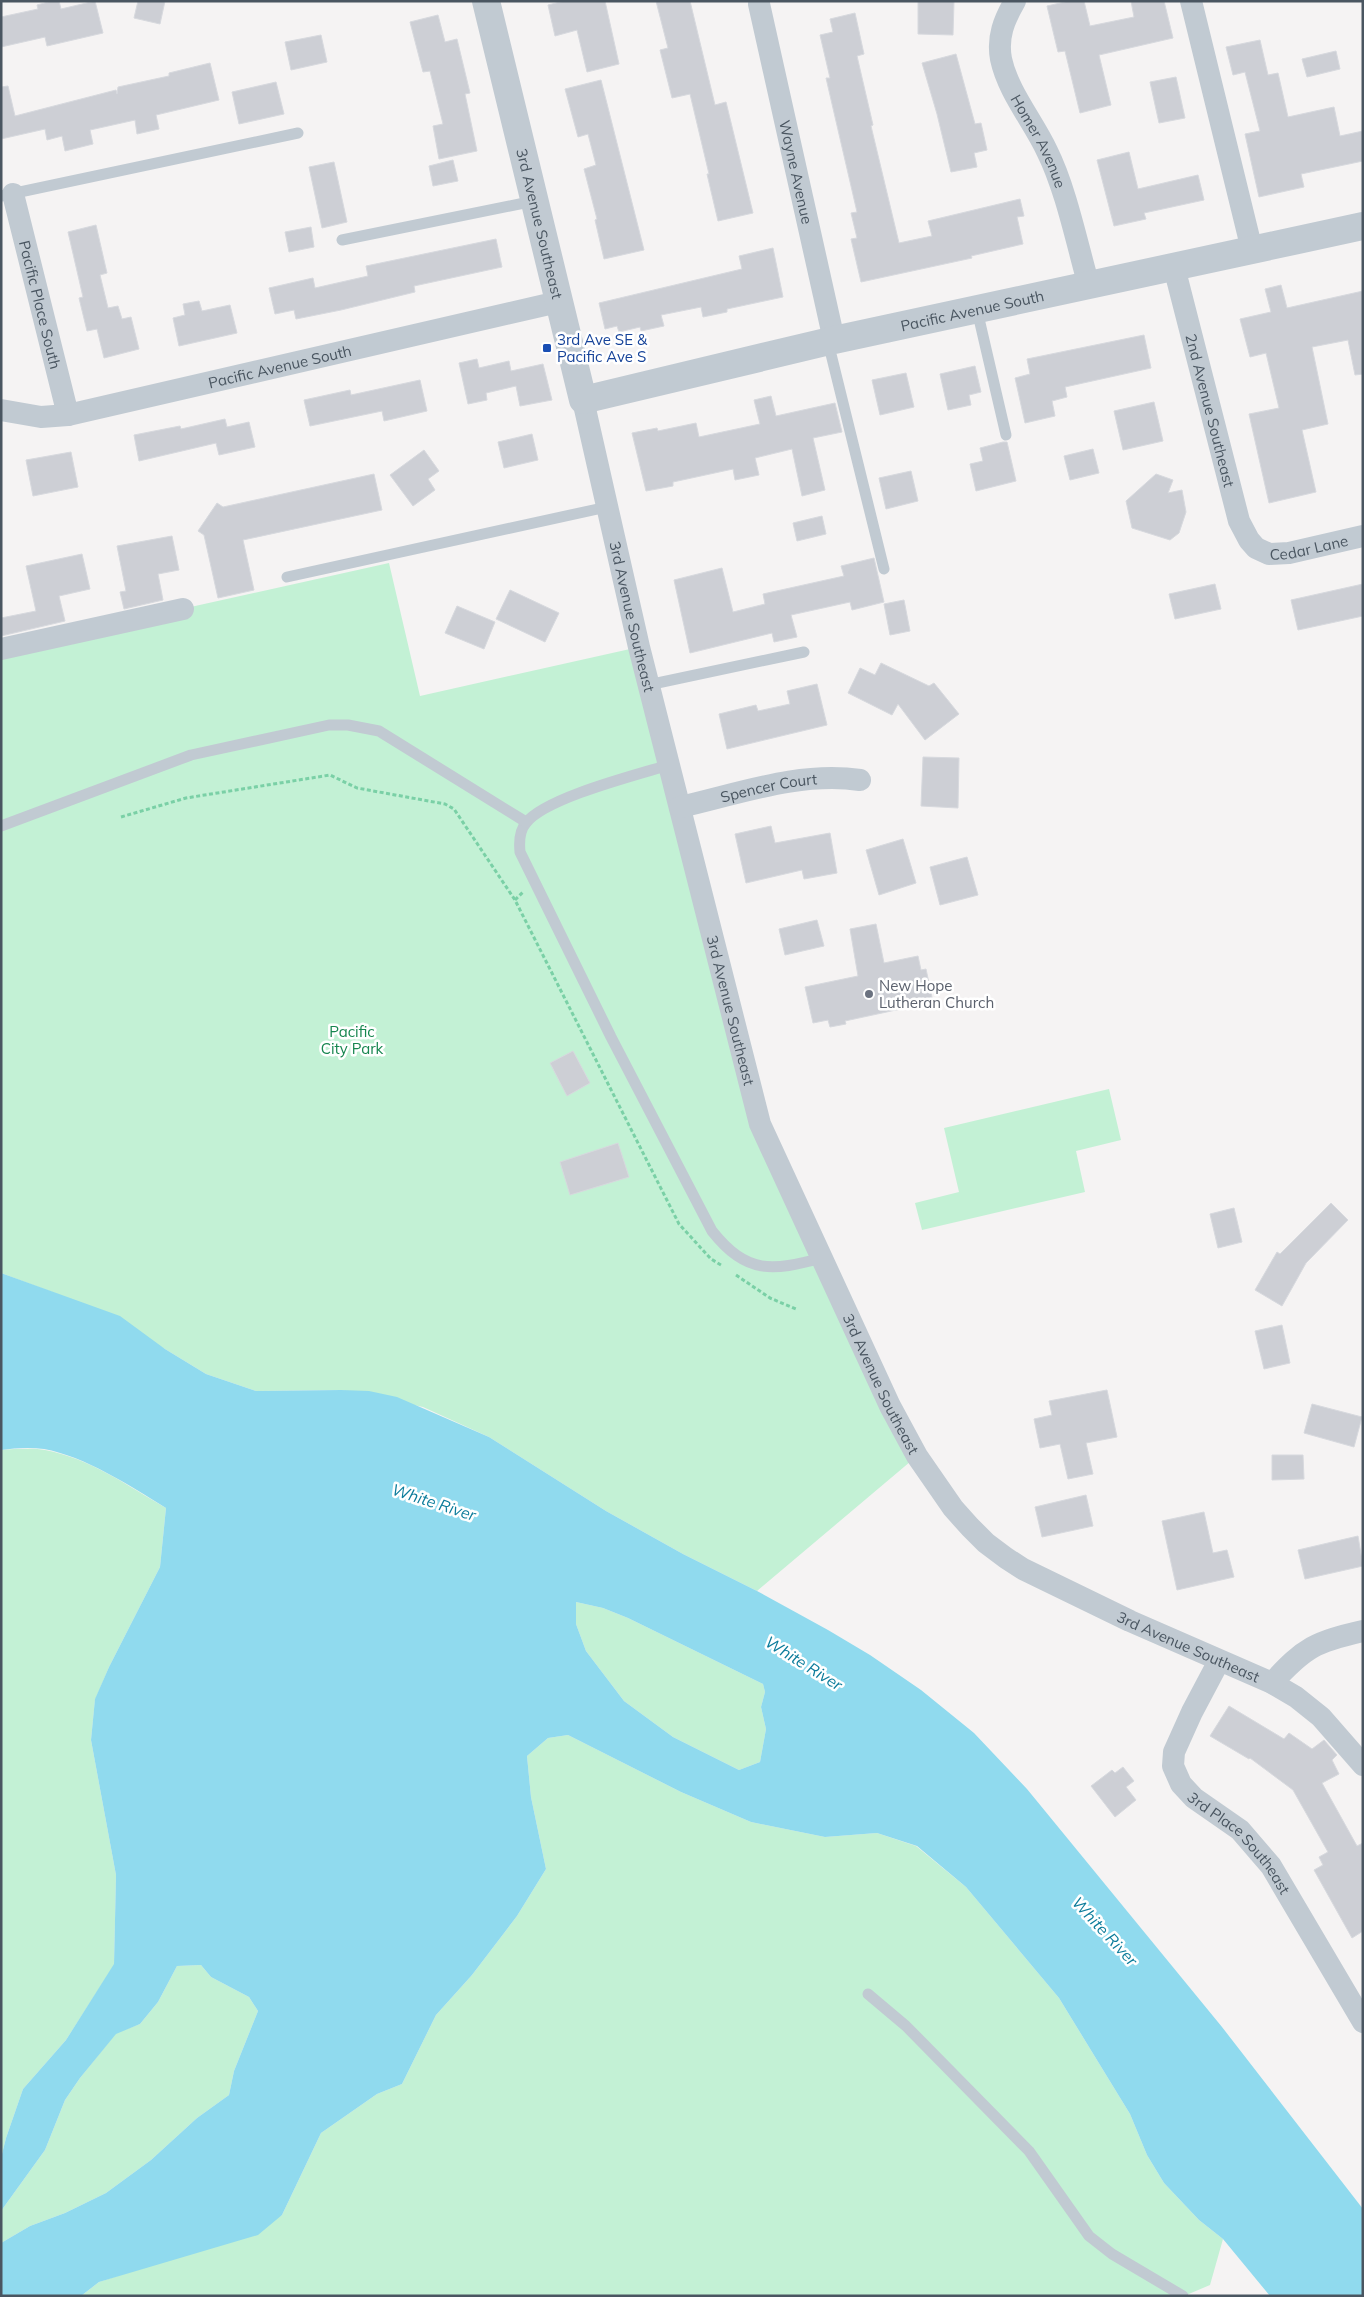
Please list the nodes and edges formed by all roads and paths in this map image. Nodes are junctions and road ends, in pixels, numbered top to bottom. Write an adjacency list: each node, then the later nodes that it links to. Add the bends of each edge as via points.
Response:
1 (486, 1): 7 (street, 3rd Avenue Southeast)
2 (1015, 1): 12 (street, Homer Avenue, via 1001,33 1003,67 1048,151)
3 (1191, 1): 10 (street)
4 (759, 4): 15 (street, Wayne Avenue)
5 (298, 134): 6 (lane)
6 (7, 195): 18 (street, Pacific Place South)
7 (534, 201): 9 (lane); 13 (street, 3rd Avenue Southeast)
8 (1363, 226): 10 (street, Pacific Avenue South)
9 (342, 240)
10 (1252, 250): 11 (street, Pacific Avenue South)
11 (1174, 267): 12 (street, Pacific Avenue South); 22 (street, 2nd Avenue Southeast, via 1239,521)
12 (1089, 286): 14 (street, Pacific Avenue South)
13 (558, 302): 16 (street, 3rd Avenue Southeast); 18 (street, Pacific Avenue South)
14 (977, 310): 15 (street, Pacific Avenue South); 19 (lane)
15 (831, 341): 16 (street, Pacific Avenue South); 23 (lane)
16 (583, 400): 20 (street, 3rd Avenue Southeast)
17 (1, 410): 18 (street, Pacific Avenue South, via 41,417)
18 (68, 415)
19 (1006, 434)
20 (607, 506): 24 (lane); 28 (street, 3rd Avenue Southeast)
21 (1363, 536): 22 (street, Cedar Lane, via 1289,553 1268,554)
22 (1256, 548)
23 (884, 569)
24 (287, 577)
25 (183, 609): 26 (street)
26 (1, 648)
27 (804, 652): 28 (lane)
28 (648, 685): 29 (street, 3rd Avenue Southeast)
29 (669, 765): 31 (street, 3rd Avenue Southeast); 33 (lane, via 560,800)
30 (860, 780): 31 (street, Spencer Court, via 837,776 809,778)
31 (680, 807): 35 (street, 3rd Avenue Southeast, via 760,1124)
32 (121, 817): 36 (path, via 186,798 330,776 357,788 445,804 454,809 515,900 679,1224 712,1259)
33 (526, 822): 34 (lane, via 378,731 348,725 329,726 191,755); 35 (lane, via 519,847 532,881 712,1231 736,1257 750,1264 790,1266)
34 (1, 826)
35 (822, 1258): 40 (street, 3rd Avenue Southeast, via 890,1406 913,1448 953,1508 970,1527 1023,1570)
36 (726, 1268)
37 (734, 1273): 38 (path, via 770,1298)
38 (796, 1309)
39 (1363, 1632): 41 (street, via 1326,1640 1304,1651)
40 (1219, 1661): 41 (street, 3rd Avenue Southeast); 44 (street, 3rd Place Southeast, via 1174,1752 1174,1772 1188,1792 1240,1830 1261,1852 1280,1878)
41 (1272, 1683): 42 (street, 3rd Avenue Southeast, via 1321,1717)
42 (1363, 1764)
43 (868, 1994): 45 (lane, via 906,2026 1029,2151 1089,2236 1112,2254)
44 (1363, 2022)
45 (1183, 2296)

